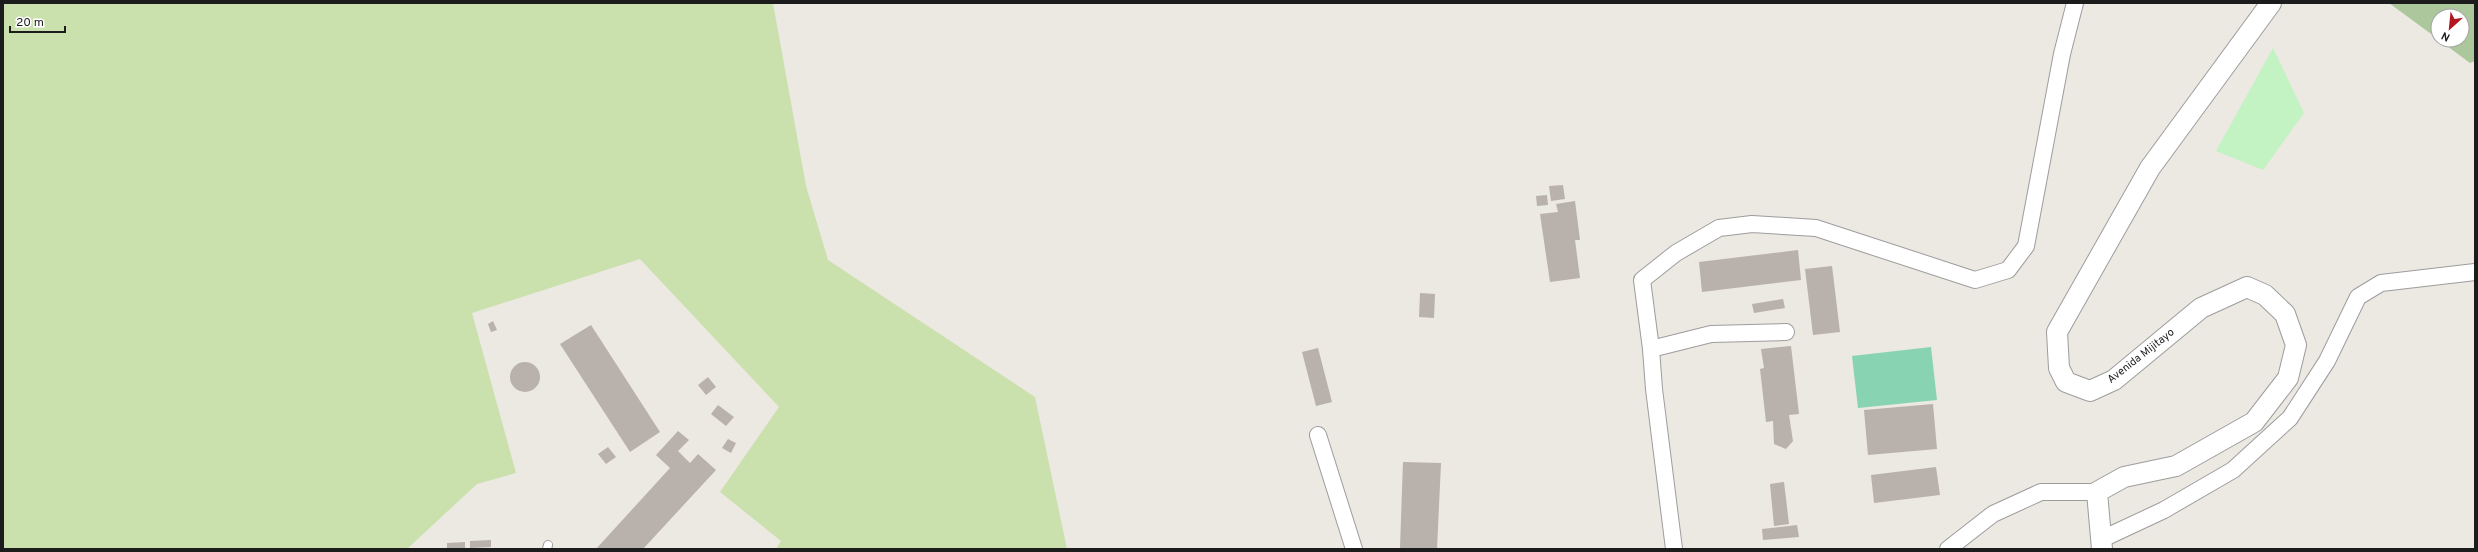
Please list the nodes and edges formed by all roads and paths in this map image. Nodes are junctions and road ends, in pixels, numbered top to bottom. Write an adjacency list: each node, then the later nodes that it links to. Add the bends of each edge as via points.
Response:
1 (2075, 3): 5 (street, via 2062,54 2026,246 2008,270 1975,280 1816,228 1752,224 1719,228 1676,253 1642,280)
2 (2274, 4): 7 (street, Avenida Mijitayo, via 2150,168 2057,332 2058,368 2066,382 2090,391 2114,380 2201,308 2247,286 2265,295 2285,314 2296,345 2288,378 2254,422 2176,466 2124,477)
3 (2475, 272): 8 (street, via 2381,283 2358,297 2327,361 2290,418 2233,470)
4 (1786, 332): 5 (street, via 1711,334)
5 (1652, 349): 10 (street, via 1654,389)
6 (1318, 435): 9 (street)
7 (2097, 492): 8 (street); 11 (street, via 2040,492 1993,514)
8 (2102, 544)
9 (1354, 549)
10 (1674, 549)
11 (1948, 549)

